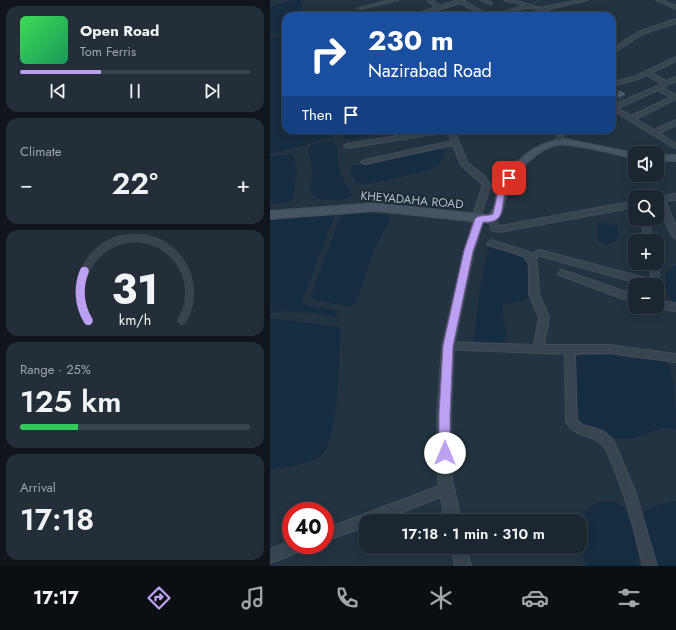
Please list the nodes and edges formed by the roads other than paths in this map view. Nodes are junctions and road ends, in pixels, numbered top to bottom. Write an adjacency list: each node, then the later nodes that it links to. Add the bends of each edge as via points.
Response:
1 (396, 0): 10 (street)
2 (429, 0): 11 (street)
3 (462, 0): 11 (street); 15 (street)
4 (482, 0): 8 (street)
5 (506, 0): 9 (street)
6 (586, 0): 13 (street)
7 (658, 0): 12 (street)
8 (490, 3)
9 (532, 4): 13 (street); 16 (street)
10 (361, 8)
11 (440, 8): 14 (street)
12 (676, 8)
13 (541, 9): 17 (street)
14 (427, 12)
15 (481, 12)
16 (508, 12)
17 (546, 12)
18 (675, 22): 19 (street, via 640,33)
19 (616, 49)
20 (676, 59): 21 (street)
21 (646, 73): 23 (street); 24 (street)
22 (676, 79): 24 (street)
23 (616, 83)
24 (667, 84): 25 (street)
25 (658, 88): 26 (street); 27 (street)
26 (676, 97): 29 (street)
27 (616, 107)
28 (616, 110): 29 (street)
29 (631, 119): 31 (street)
30 (676, 122): 31 (street)
31 (654, 133): 36 (street)
32 (422, 134): 37 (street)
33 (453, 134): 35 (street)
34 (562, 135): 38 (main road); 47 (main road, via 520,166 509,178 502,192 498,213)
35 (455, 142): 41 (street); 47 (street, via 463,162 487,185)
36 (674, 145)
37 (347, 146)
38 (628, 154)
39 (664, 158): 40 (main road)
40 (676, 158)
41 (364, 162)
42 (676, 196): 43 (street)
43 (664, 199)
44 (628, 205): 47 (street, via 500,229 494,228)
45 (664, 211): 48 (street)
46 (270, 215): 47 (main road, KHEYADAHA ROAD, via 376,208)
47 (484, 219): 56 (street, via 469,251)
48 (676, 236)
49 (491, 243): 50 (street, via 526,254)
50 (532, 260): 51 (street, via 534,255 540,253 650,282 656,279); 57 (street, via 534,294 544,317)
51 (655, 270)
52 (562, 273): 53 (street)
53 (628, 297)
54 (664, 306): 55 (street)
55 (676, 307)
56 (448, 346): 57 (street); 60 (street, via 444,414)
57 (539, 348): 58 (street)
58 (570, 350): 59 (street, via 608,349); 67 (street, via 572,421 579,429 597,433 610,445 636,511)
59 (676, 358)
60 (447, 489): 61 (street); 62 (street)
61 (452, 514)
62 (334, 532)
63 (282, 551): 65 (street)
64 (460, 554): 66 (street)
65 (270, 556)
66 (463, 566)
67 (650, 566)

